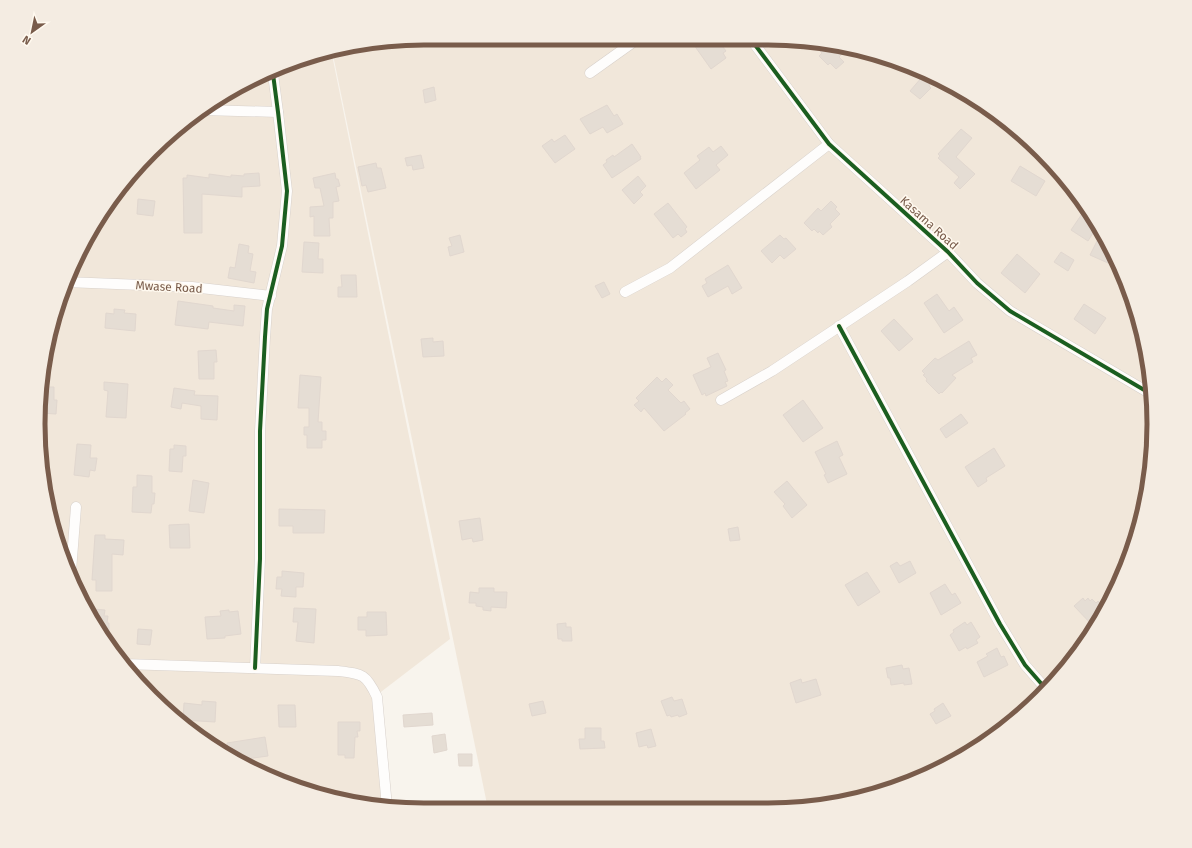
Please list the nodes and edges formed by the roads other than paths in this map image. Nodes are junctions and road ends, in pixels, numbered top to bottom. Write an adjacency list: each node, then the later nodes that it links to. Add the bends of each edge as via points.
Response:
1 (629, 45): 3 (street)
2 (755, 45): 7 (street, Kasama Road)
3 (590, 73)
4 (273, 76): 6 (street)
5 (211, 110): 6 (street)
6 (278, 112): 11 (street, via 287,191 282,246)
7 (829, 144): 8 (street, Kasama Road); 10 (street, via 670,268)
8 (948, 252): 12 (street); 13 (street, Kasama Road, via 977,283 1010,311)
9 (73, 282): 11 (street, Mwase Road, via 192,287)
10 (625, 292)
11 (271, 296): 18 (street, via 267,308 260,431 260,559)
12 (839, 326): 14 (street, via 772,371); 19 (street, via 1000,624 1026,665)
13 (1145, 391)
14 (721, 400)
15 (76, 507): 16 (street)
16 (72, 563)
17 (131, 664): 18 (street)
18 (255, 668): 20 (street, via 338,671 357,674 370,683 377,697)
19 (1043, 685)
20 (387, 801)

